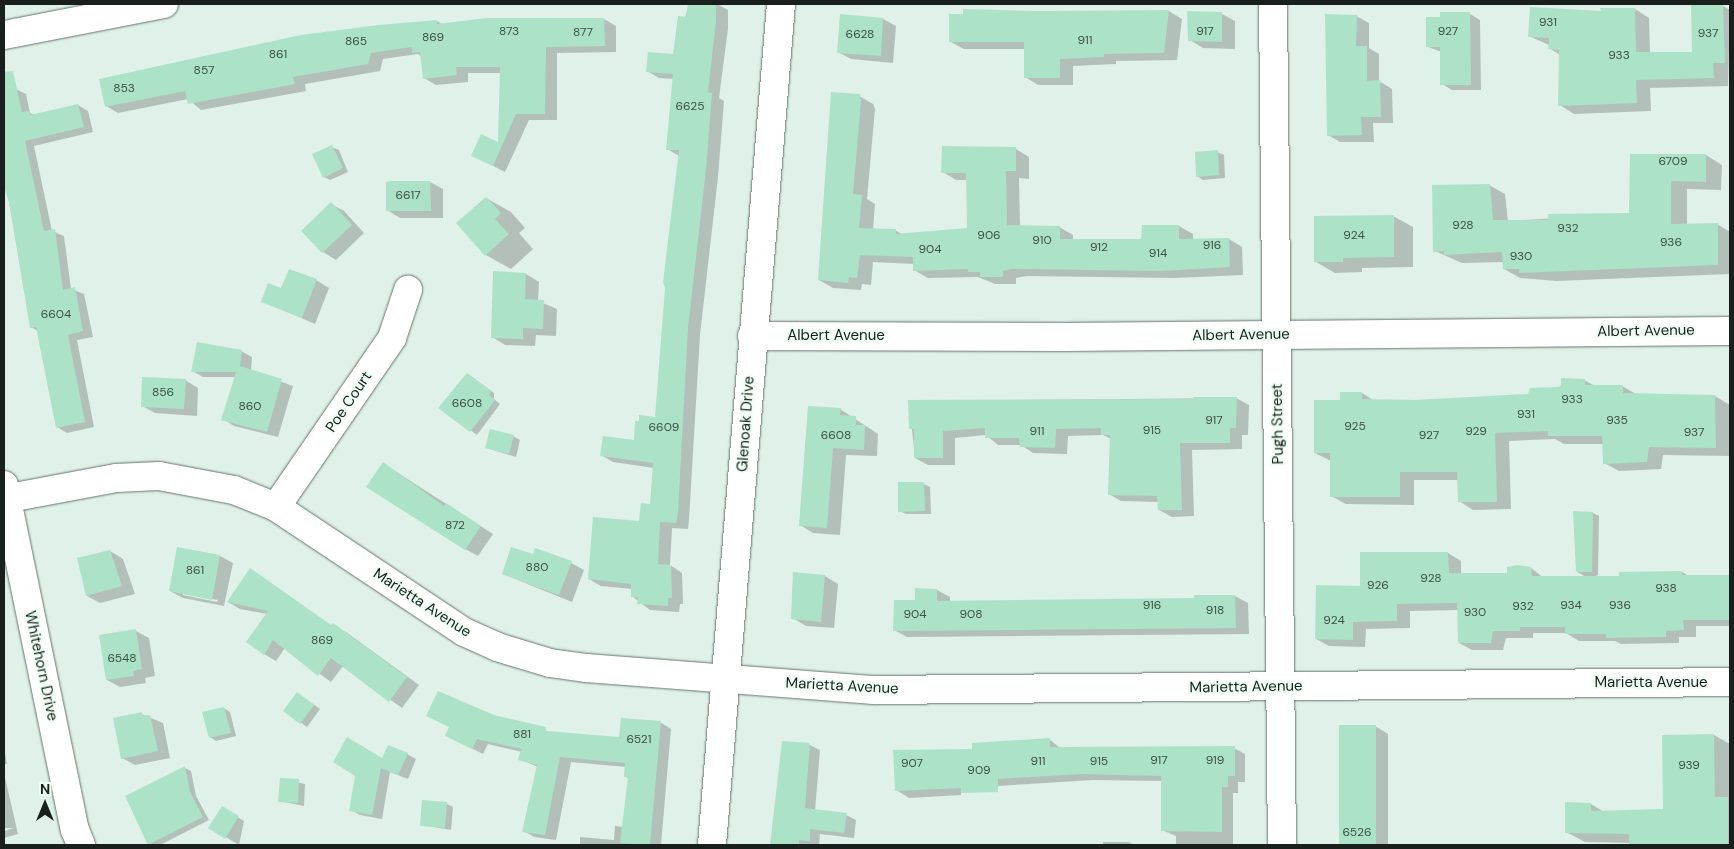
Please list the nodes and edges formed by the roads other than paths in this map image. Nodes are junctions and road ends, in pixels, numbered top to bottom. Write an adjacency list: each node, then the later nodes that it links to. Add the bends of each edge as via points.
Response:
1 (164, 4): 4 (street)
2 (781, 4): 8 (street, Glenoak Drive)
3 (1273, 4): 7 (street, Pugh Street)
4 (4, 35)
5 (408, 290): 10 (street, Poe Court, via 392,338)
6 (1730, 330): 7 (street, Albert Avenue)
7 (1277, 335): 8 (street, Albert Avenue); 13 (street, Pugh Street)
8 (752, 336): 11 (street, Glenoak Drive)
9 (5, 494): 10 (street, Marietta Avenue, via 116,478 158,476 234,490); 14 (street, Whitehorn Drive, via 75,830)
10 (276, 507): 11 (street, Marietta Avenue, via 430,611 498,647 550,663 578,667)
11 (724, 678): 13 (street, Marietta Avenue, via 873,690); 15 (street, Glenoak Drive)
12 (1730, 682): 13 (street, Marietta Avenue)
13 (1281, 687): 16 (street, Pugh Street)
14 (82, 845)
15 (712, 845)
16 (1282, 845)

